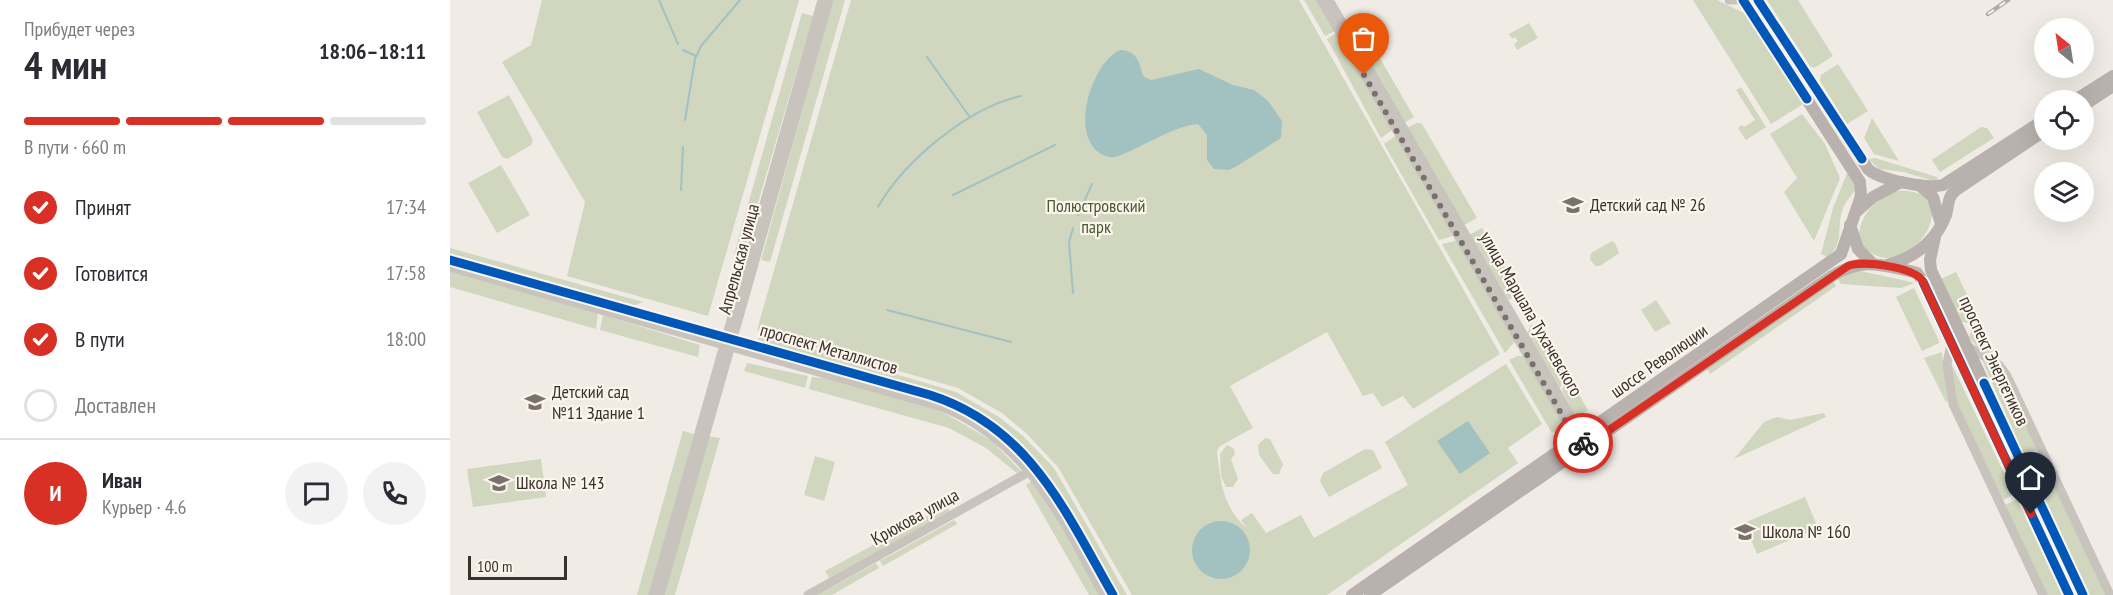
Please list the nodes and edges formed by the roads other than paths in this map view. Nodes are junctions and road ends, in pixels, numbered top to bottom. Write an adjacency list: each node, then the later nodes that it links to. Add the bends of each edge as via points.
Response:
1 (822, 0): 23 (street, Апрельская улица)
2 (829, 0): 23 (street, Апрельская улица)
3 (1321, 0): 26 (street, улица Маршала Тухачевского)
4 (1329, 0): 26 (street, улица Маршала Тухачевского)
5 (1729, 0): 6 (street)
6 (1744, 0): 16 (main road, via 1860,182 1862,192)
7 (1758, 0): 14 (main road, via 1868,169 1878,177)
8 (2113, 76): 10 (main road)
9 (2113, 86): 11 (main road)
10 (2091, 90)
11 (2094, 98)
12 (2034, 126): 15 (main road, via 1942,185)
13 (2034, 138): 17 (main road, шоссе Революции, via 1954,192)
14 (1902, 182): 15 (main road); 16 (main road, шоссе Революции, via 1873,197)
15 (1916, 183): 17 (main road, via 1932,197)
16 (1856, 212): 18 (main road, шоссе Революции)
17 (1941, 224): 19 (main road, шоссе Революции)
18 (1850, 225): 21 (main road, via 1858,249); 26 (main road, шоссе Революции, via 1837,259)
19 (1935, 237): 21 (main road, шоссе Революции, via 1906,260); 25 (main road, проспект Энергетиков, via 1931,270)
20 (450, 260): 23 (street, проспект Металлистов)
21 (1878, 265): 24 (main road, проспект Энергетиков, via 1917,273); 26 (main road, шоссе Революции, via 1848,266)
22 (450, 267): 23 (street, проспект Металлистов)
23 (728, 343): 27 (street, проспект Металлистов, via 945,408 994,437); 28 (street, Апрельская улица); 29 (street, Апрельская улица)
24 (1951, 343): 35 (street, via 1947,364 1953,404); 36 (main road, проспект Энергетиков)
25 (1967, 345): 37 (main road, проспект Энергетиков); 38 (street, via 2000,365 2007,376)
26 (1582, 440): 33 (main road, шоссе Революции); 34 (main road, шоссе Революции)
27 (1034, 469): 30 (street, Крюкова улица); 31 (street, проспект Металлистов); 32 (street, проспект Металлистов)
28 (653, 595)
29 (660, 595)
30 (808, 595)
31 (1104, 595)
32 (1113, 595)
33 (1352, 595)
34 (1370, 595)
35 (2043, 595)
36 (2069, 595)
37 (2083, 595)
38 (2110, 595)

